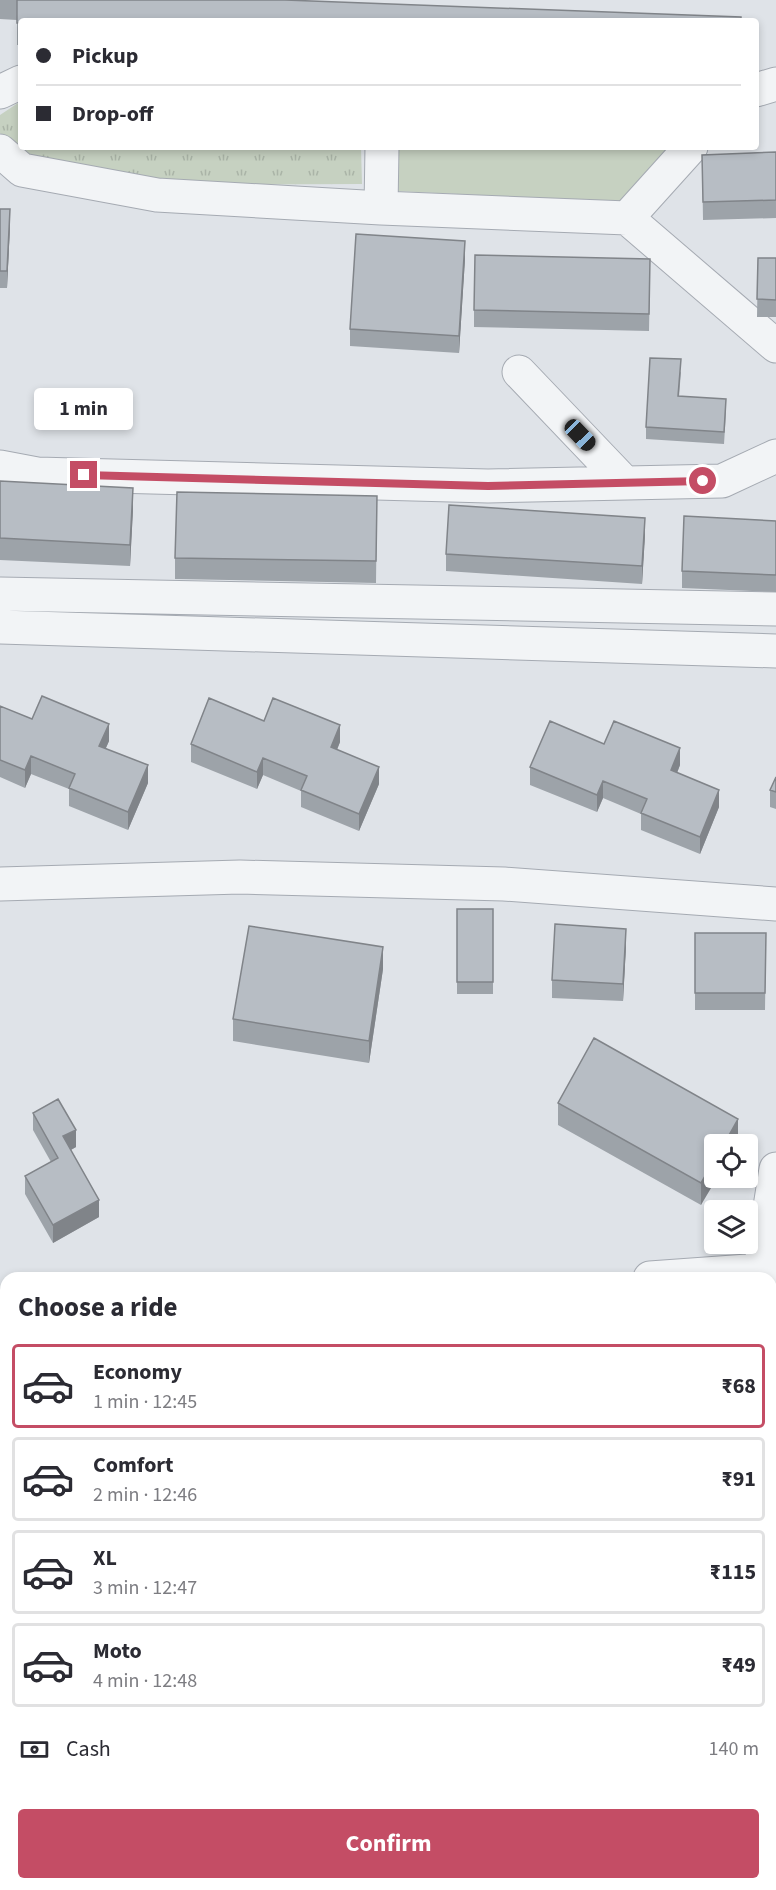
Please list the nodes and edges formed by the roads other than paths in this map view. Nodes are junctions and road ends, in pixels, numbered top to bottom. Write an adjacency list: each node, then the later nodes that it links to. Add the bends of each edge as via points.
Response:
1 (18, 83): 4 (street)
2 (776, 84): 3 (street)
3 (759, 89)
4 (0, 92)
5 (382, 150): 8 (street)
6 (688, 150): 9 (street)
7 (0, 151): 8 (street, via 22,170 157,195)
8 (381, 208): 9 (street)
9 (627, 218): 10 (street)
10 (776, 346)
11 (519, 372): 14 (street)
12 (776, 456): 14 (street, via 722,481)
13 (0, 467): 14 (street, via 37,474 488,486)
14 (626, 483)
15 (0, 594): 16 (street)
16 (776, 609)
17 (0, 627): 18 (street)
18 (776, 651)
19 (0, 884): 20 (street, via 264,877 504,884)
20 (776, 904)
21 (776, 1169): 22 (street)
22 (768, 1270): 23 (street)
23 (738, 1272)

